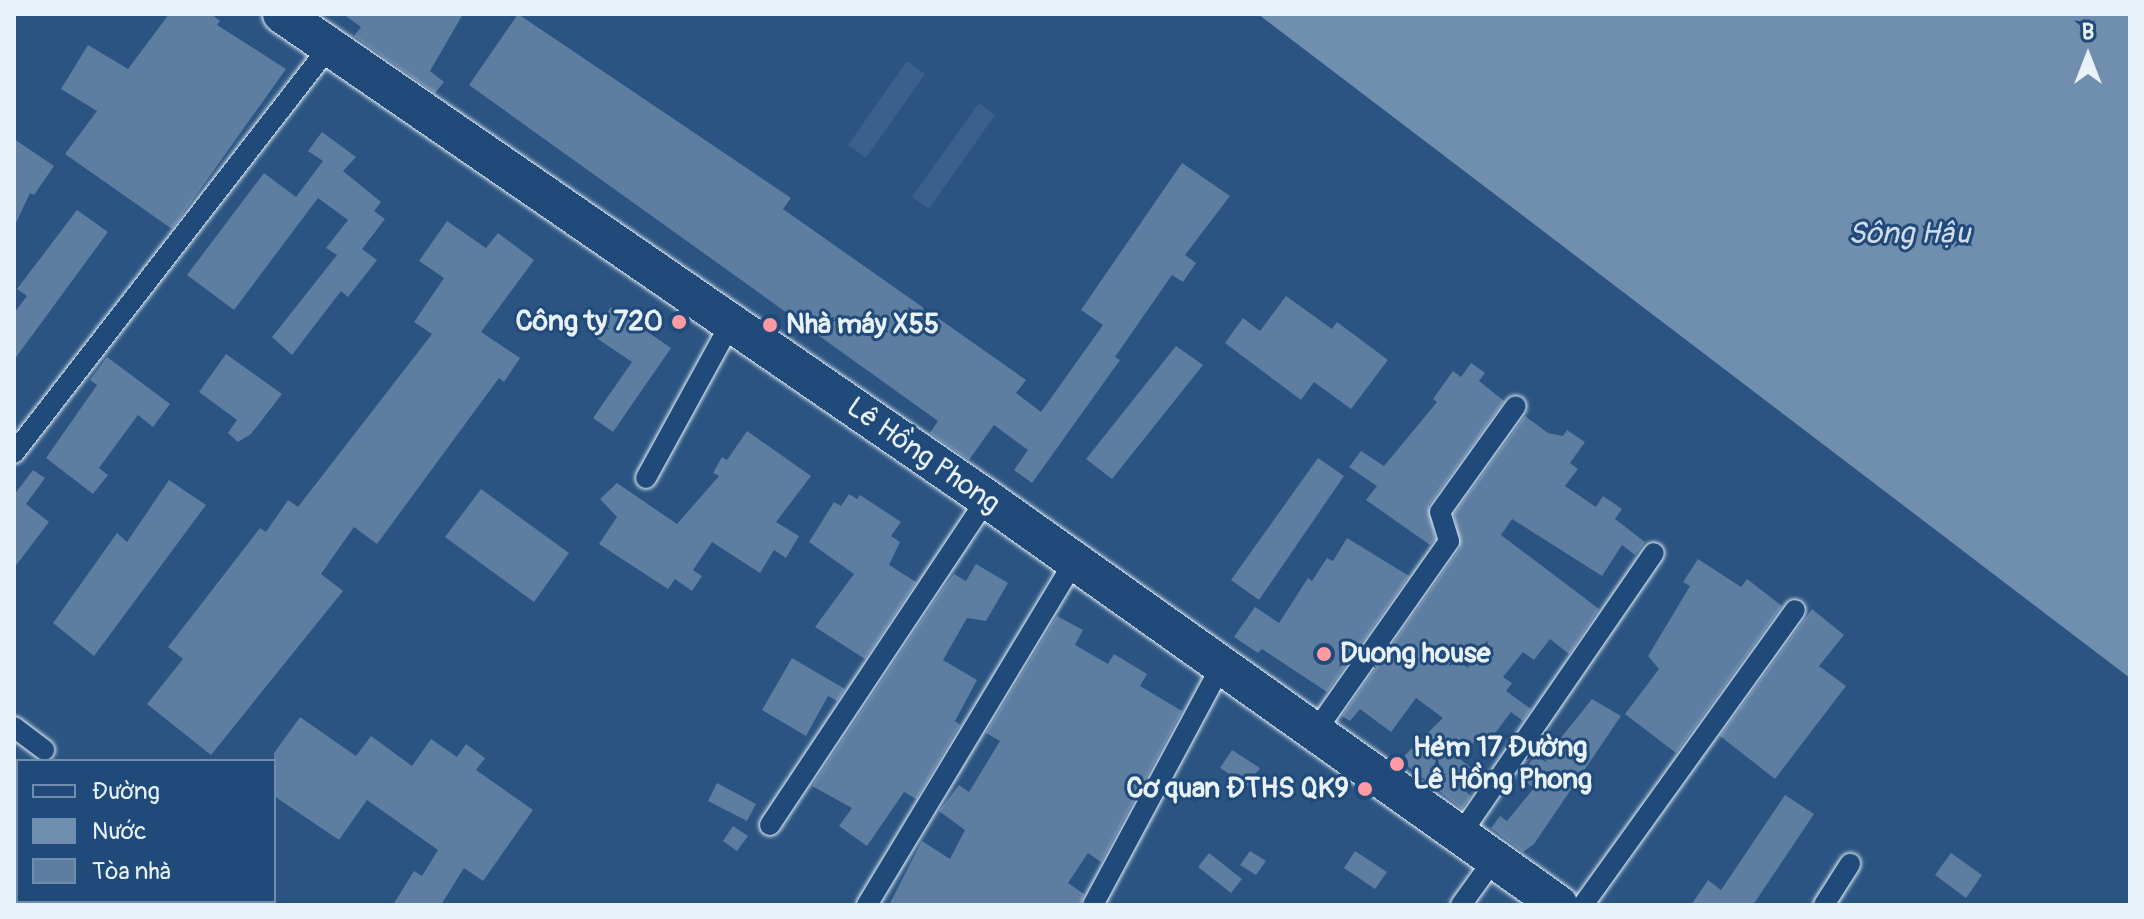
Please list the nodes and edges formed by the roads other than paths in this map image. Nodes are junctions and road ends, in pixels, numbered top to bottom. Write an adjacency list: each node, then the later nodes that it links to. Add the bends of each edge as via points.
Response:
1 (282, 14): 2 (highway, Lê Hồng Phong)
2 (329, 47): 3 (highway, Lê Hồng Phong); 5 (street)
3 (731, 323): 6 (street); 7 (highway, Lê Hồng Phong)
4 (1516, 406): 13 (street, via 1440,512 1449,541)
5 (14, 453)
6 (646, 478)
7 (987, 499): 9 (highway, Lê Hồng Phong); 15 (street)
8 (1654, 553): 16 (street)
9 (1074, 562): 11 (highway, Lê Hồng Phong); 19 (street)
10 (1795, 610): 23 (street)
11 (1221, 666): 13 (highway, Lê Hồng Phong); 20 (street)
12 (14, 727): 14 (street)
13 (1315, 732): 16 (highway, Lê Hồng Phong)
14 (44, 750)
15 (770, 825)
16 (1460, 835): 17 (highway, Lê Hồng Phong)
17 (1494, 859): 21 (street); 22 (highway, Lê Hồng Phong)
18 (1850, 864): 24 (street)
19 (867, 905)
20 (1093, 905)
21 (1461, 905)
22 (1559, 905)
23 (1583, 905)
24 (1824, 905)

